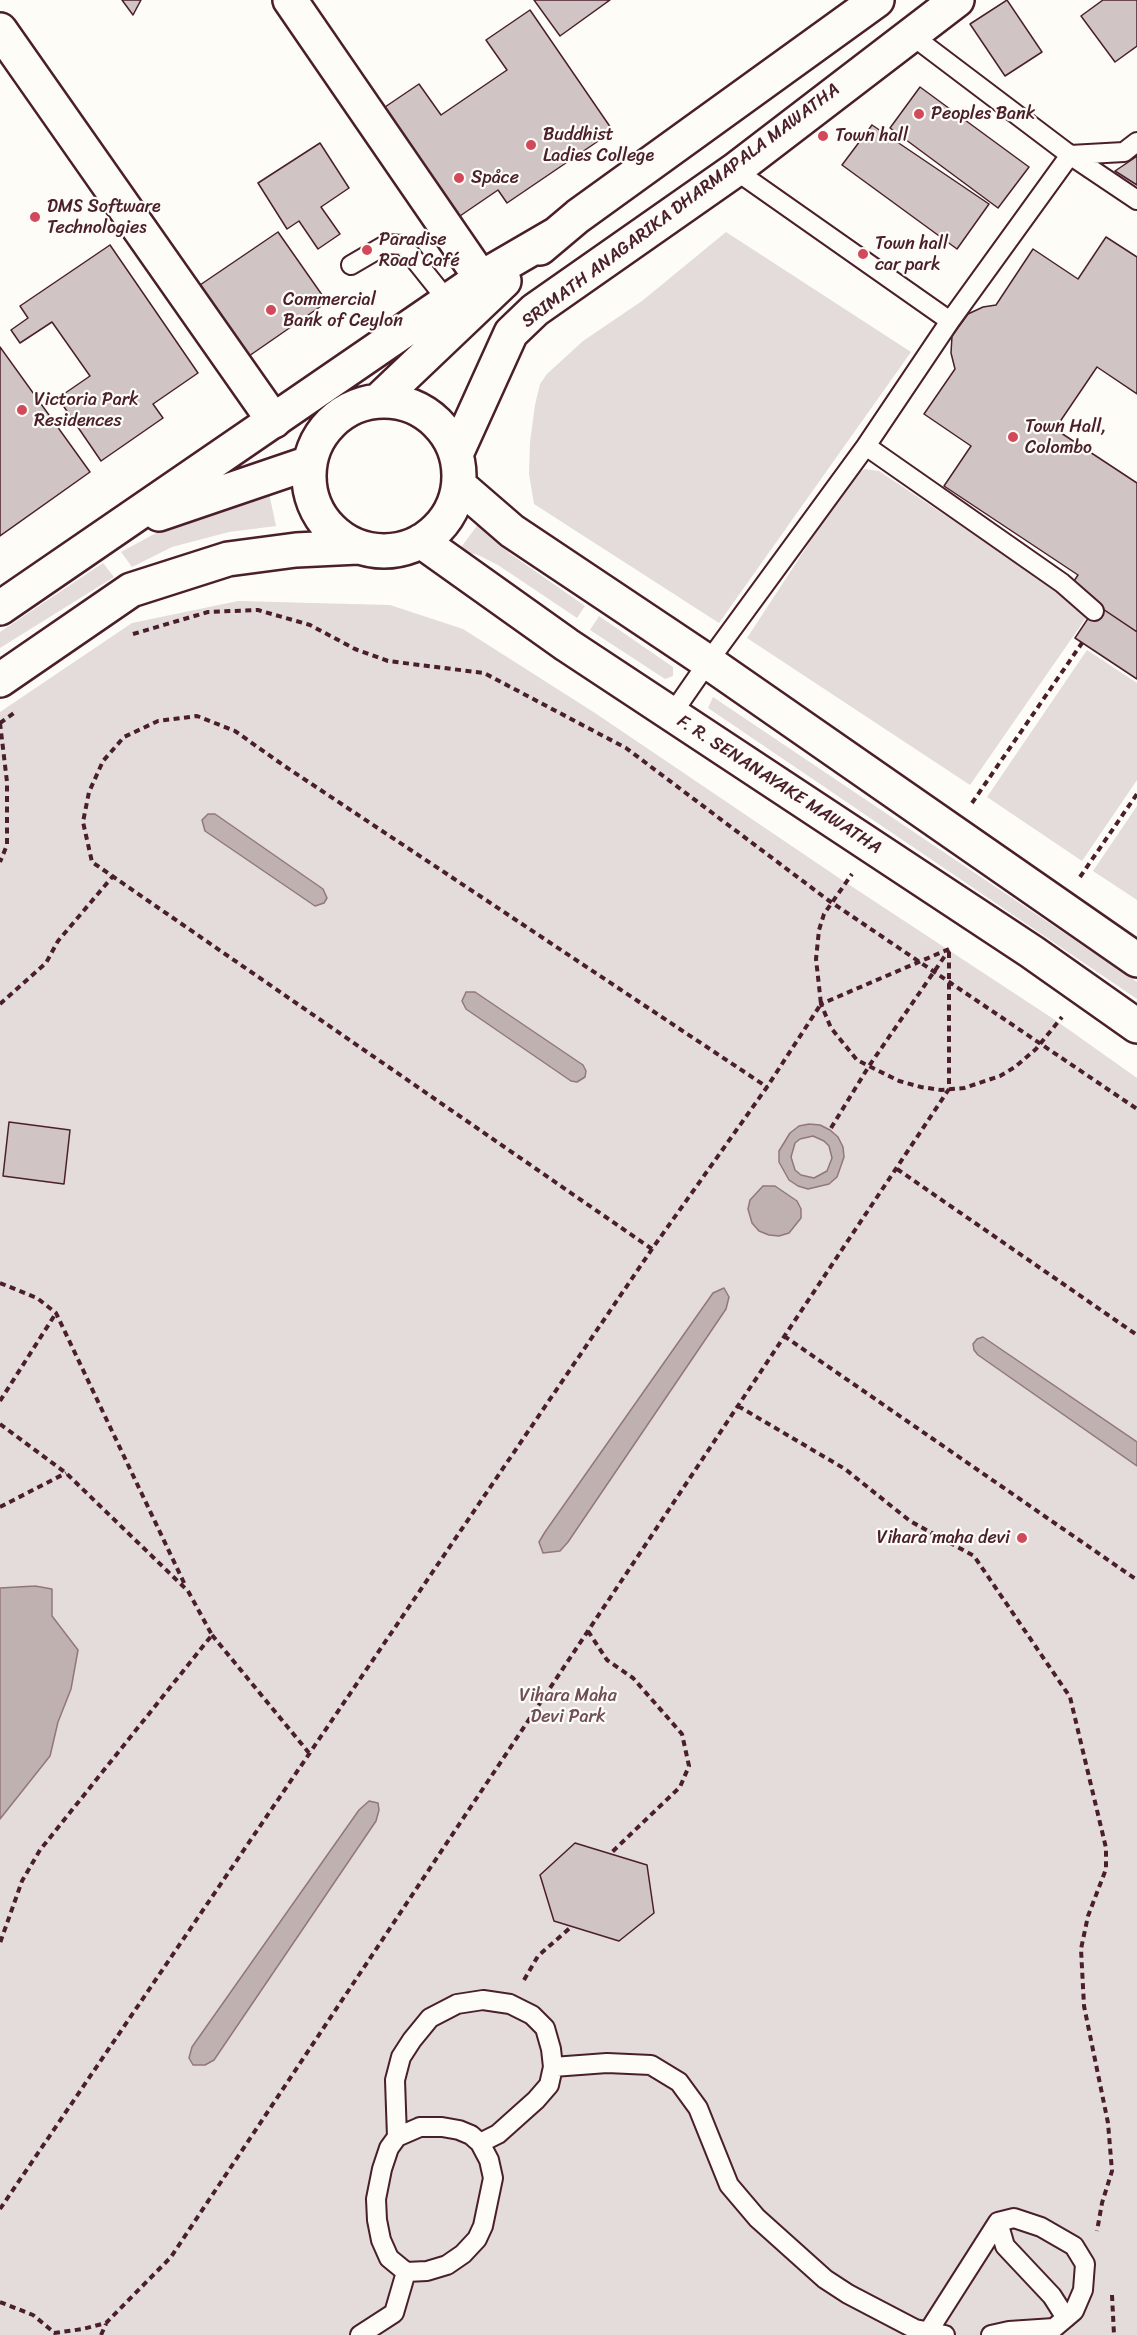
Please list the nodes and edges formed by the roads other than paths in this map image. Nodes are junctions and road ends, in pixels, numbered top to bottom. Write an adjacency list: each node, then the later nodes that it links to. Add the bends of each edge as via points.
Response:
1 (290, 0): 12 (main road)
2 (877, 0): 10 (main road)
3 (957, 0): 5 (main road, SRIMATH ANAGARIKA DHARMAPALA MAWATHA)
4 (0, 30): 16 (main road)
5 (910, 34): 7 (lane); 8 (main road, SRIMATH ANAGARIKA DHARMAPALA MAWATHA)
6 (1137, 142): 7 (lane, via 1124,152)
7 (1070, 155): 9 (lane); 14 (lane)
8 (735, 170): 14 (lane); 18 (main road, SRIMATH ANAGARIKA DHARMAPALA MAWATHA, via 535,310 511,333)
9 (1137, 200)
10 (555, 235): 12 (main road); 15 (main road)
11 (351, 265): 13 (lane, via 387,244 403,245)
12 (481, 278): 13 (main road)
13 (447, 300): 16 (main road)
14 (950, 321): 17 (lane)
15 (379, 400): 18 (main road, via 404,403 427,413 445,430); 19 (main road, via 341,413 315,444)
16 (274, 420): 21 (main road)
17 (866, 446): 25 (lane, via 1062,583); 26 (lane)
18 (457, 452): 20 (main road)
19 (309, 464): 21 (main road, via 167,511); 23 (main road, via 308,484 324,522)
20 (460, 486): 22 (main road, via 453,508 440,527); 26 (main road, via 513,531)
21 (100, 541): 24 (main road)
22 (421, 542): 23 (main road, via 379,551); 28 (main road, F. R. SENANAYAKE MAWATHA)
23 (358, 547): 27 (main road, via 228,559 131,590)
24 (0, 608)
25 (1094, 610)
26 (708, 662): 28 (lane); 29 (main road)
27 (0, 680)
28 (672, 714): 30 (main road, F. R. SENANAYAKE MAWATHA)
29 (1137, 960)
30 (1137, 1026)
31 (552, 2067): 32 (lane, via 545,2028 532,2015 510,2004 483,2000 457,2004 430,2018 401,2057 395,2080); 33 (lane, via 549,2085 530,2107 498,2134); 37 (lane, via 651,2065 679,2082 698,2108 729,2185 758,2218 825,2279)
32 (397, 2137): 33 (lane, via 420,2127 442,2127 471,2135); 35 (lane, via 382,2169 376,2220 389,2258)
33 (480, 2143): 35 (lane, via 493,2178 477,2239 447,2265)
34 (998, 2222): 36 (lane, via 1005,2246 1052,2296); 36 (lane, via 1014,2218 1041,2227 1074,2246 1085,2264 1083,2290 1074,2311); 37 (lane)
35 (406, 2272): 38 (lane, via 394,2313)
36 (1066, 2318): 40 (lane, via 1054,2328)
37 (926, 2333): 39 (lane)
38 (360, 2335)
39 (945, 2335)
40 (991, 2335)

